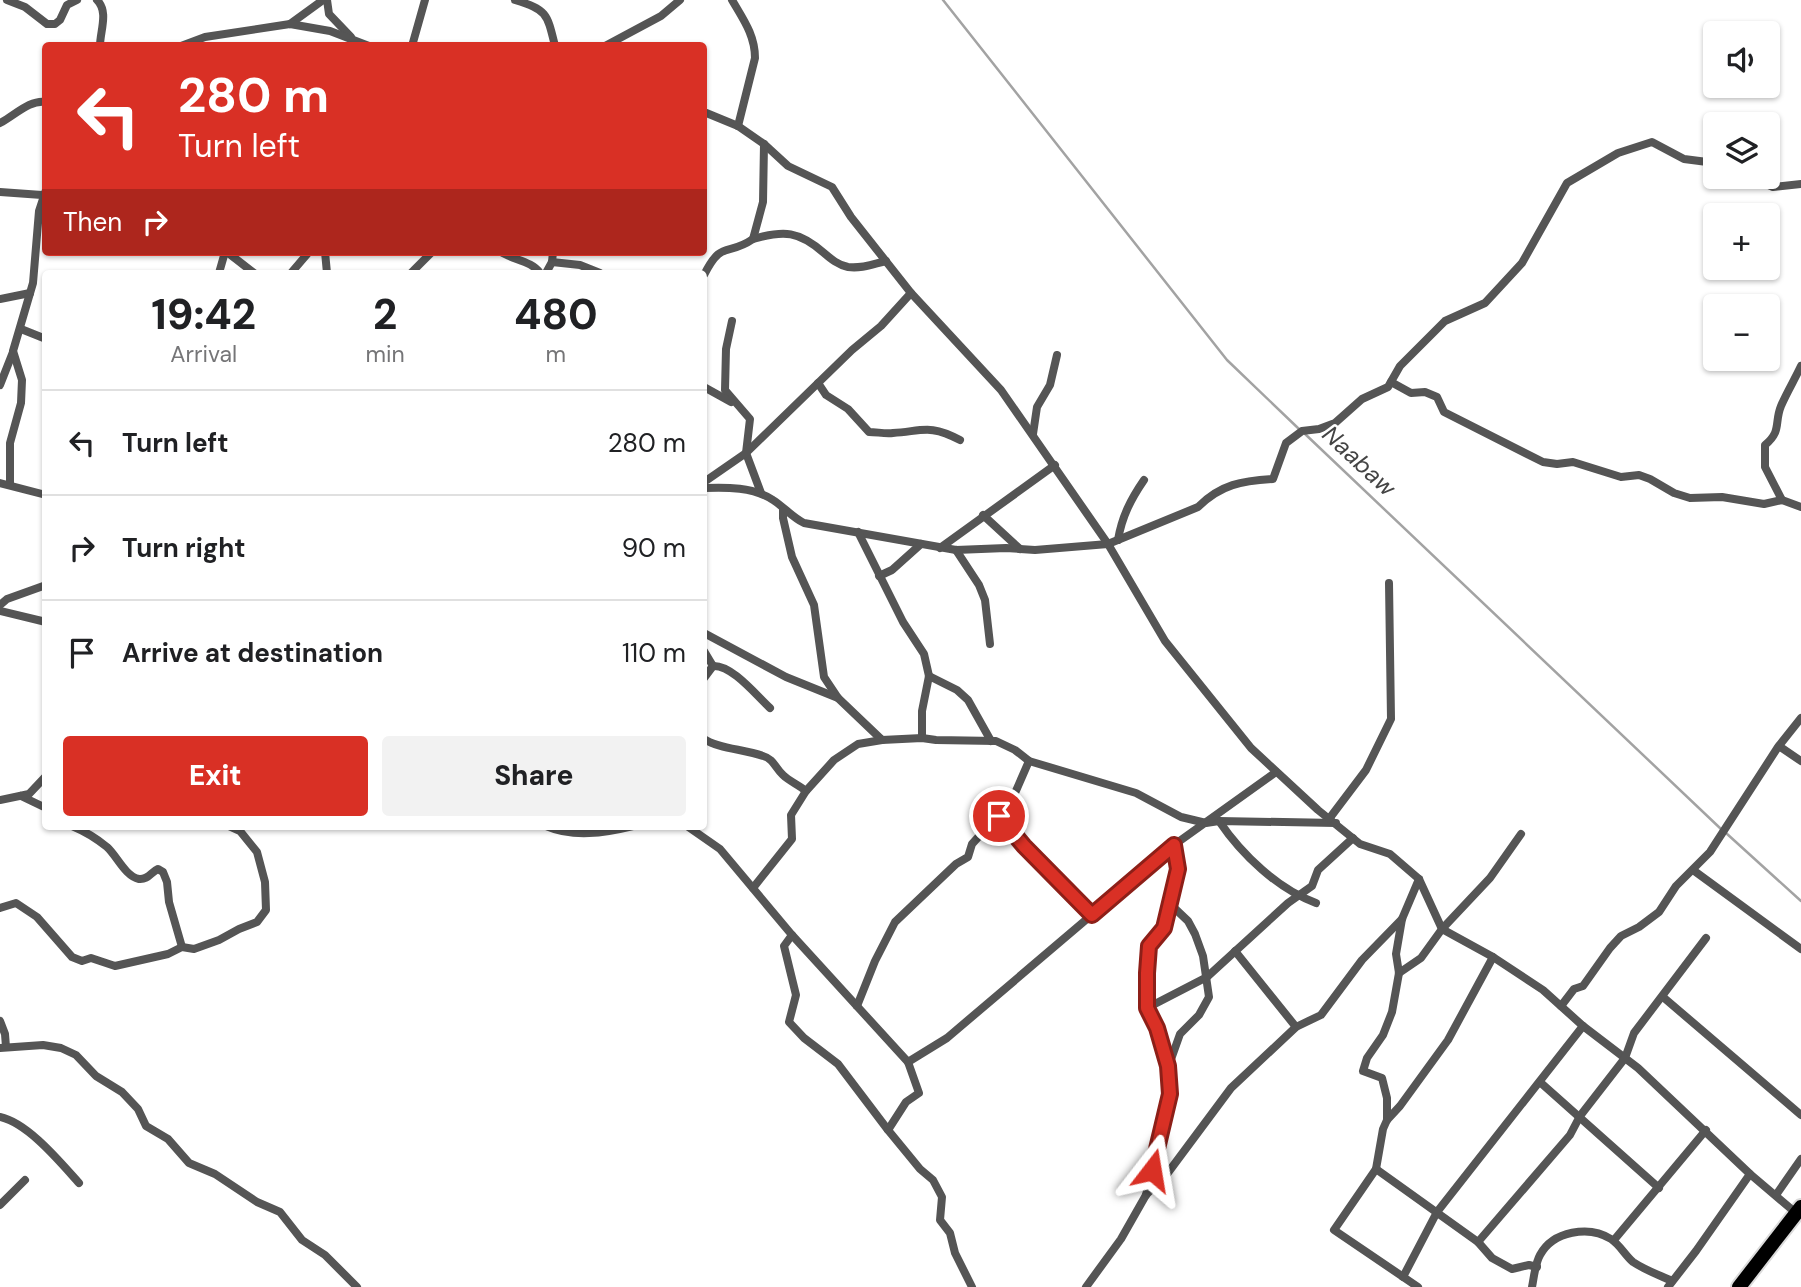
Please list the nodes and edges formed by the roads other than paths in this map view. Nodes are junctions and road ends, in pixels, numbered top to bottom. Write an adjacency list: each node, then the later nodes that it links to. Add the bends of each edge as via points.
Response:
1 (7, 0): 2 (street, via 47,24 55,24 67,5)
2 (77, 0)
3 (97, 0): 12 (street, via 102,5)
4 (325, 0): 10 (street); 11 (street, via 329,14)
5 (425, 0): 16 (street)
6 (515, 0): 9 (street)
7 (680, 0): 18 (street, via 661,16)
8 (732, 0): 22 (street, via 755,47)
9 (538, 4): 17 (street, via 549,21)
10 (290, 23): 11 (street); 13 (street)
11 (353, 39): 14 (street); 15 (street)
12 (100, 42)
13 (192, 42)
14 (357, 42)
15 (360, 42)
16 (413, 42)
17 (554, 42)
18 (612, 42)
19 (42, 102): 21 (street)
20 (707, 113): 22 (street)
21 (0, 122)
22 (738, 126): 23 (street)
23 (764, 144): 30 (street, via 763,202); 36 (street, via 788,166 832,187)
24 (1703, 161): 54 (street, via 1684,159 1652,142 1618,153 1567,183 1522,263 1485,303 1445,321 1400,366)
25 (1801, 184): 26 (street)
26 (1780, 186)
27 (0, 192): 28 (street)
28 (42, 192)
29 (42, 210): 45 (street)
30 (753, 239): 36 (street, via 773,233 803,237 845,267); 44 (street, via 719,252)
31 (231, 256): 38 (street)
32 (306, 256): 39 (street)
33 (428, 256): 40 (street)
34 (508, 256): 41 (street)
35 (553, 256): 37 (street)
36 (886, 261): 46 (street)
37 (552, 262): 42 (street); 43 (street)
38 (250, 270)
39 (294, 270)
40 (414, 270)
41 (538, 270)
42 (548, 270)
43 (592, 270)
44 (707, 270)
45 (30, 293): 47 (street); 49 (street)
46 (911, 293): 55 (street); 59 (street, via 1002,390)
47 (0, 299)
48 (732, 321): 58 (street, via 724,381 725,390)
49 (21, 329): 50 (street); 51 (street)
50 (42, 337)
51 (13, 351): 56 (street); 67 (street, via 22,380 10,443)
52 (1057, 355): 59 (street)
53 (1801, 366): 70 (street, via 1780,408 1778,429 1765,446 1765,467)
54 (1391, 382): 70 (street, via 1411,393 1437,397 1444,412 1543,462 1573,462 1621,477 1639,475 1690,498 1722,497 1763,504); 75 (street, via 1335,423 1302,431 1286,443 1273,479 1241,481 1210,495 1198,507)
55 (818, 383): 60 (street, via 869,432 929,428); 61 (street)
56 (0, 385)
57 (707, 389): 58 (street)
58 (739, 406): 61 (street, via 750,419)
59 (1032, 434): 62 (street)
60 (960, 440)
61 (746, 453): 64 (street); 68 (street)
62 (1055, 465): 73 (street); 77 (street)
63 (1144, 480): 75 (street, via 1130,499)
64 (707, 481)
65 (0, 482): 67 (street)
66 (707, 483): 68 (street)
67 (10, 485): 69 (street)
68 (761, 493): 72 (street)
69 (42, 494)
70 (1782, 500): 71 (street)
71 (1801, 507)
72 (783, 509): 74 (street, via 804,523); 93 (street, via 792,557 814,605 824,677)
73 (983, 515): 78 (street); 79 (street)
74 (858, 532): 76 (street); 81 (street)
75 (1118, 540): 77 (street)
76 (921, 544): 78 (street); 81 (street)
77 (1108, 544): 79 (street); 103 (street, via 1164,641)
78 (940, 548): 80 (street)
79 (1020, 549): 80 (street)
80 (956, 550): 88 (street, via 985,600)
81 (879, 576): 92 (street, via 923,653)
82 (1390, 583): 111 (street, via 1391,719)
83 (42, 586): 84 (street)
84 (0, 605)
85 (0, 611): 86 (street)
86 (42, 621)
87 (707, 635): 93 (street, via 786,677)
88 (990, 644)
89 (707, 657): 90 (street)
90 (713, 666): 91 (street); 94 (street, via 733,672)
91 (707, 674)
92 (929, 676): 96 (street); 99 (street, via 968,700)
93 (838, 698): 97 (street)
94 (770, 708)
95 (1801, 718): 100 (street)
96 (922, 738): 97 (street); 99 (street)
97 (882, 740): 105 (street, via 858,744)
98 (707, 741): 105 (street, via 771,759 784,777)
99 (991, 741): 101 (street)
100 (1779, 746): 102 (street); 121 (street, via 1710,852)
101 (1029, 761): 109 (street, via 1012,800); 112 (street, via 1136,793 1181,817)
102 (1801, 761)
103 (1276, 772): 111 (street); 112 (street)
104 (42, 780): 106 (street, via 29,794)
105 (806, 791): 123 (street, via 791,815 792,839)
106 (18, 795): 107 (street); 108 (street)
107 (0, 800)
108 (42, 806)
109 (999, 816): 128 (street); 140 (street, via 972,844 968,857 895,922)
110 (1219, 821): 111 (street); 112 (street); 124 (street, via 1257,865)
111 (1333, 821): 119 (street)
112 (1206, 823): 120 (street)
113 (83, 830): 133 (street, via 108,848 131,875 141,879 158,869 163,872)
114 (238, 830): 133 (street, via 257,852 266,910 257,922 219,940 194,949)
115 (561, 830): 116 (street, via 576,834)
116 (615, 830)
117 (693, 830): 123 (street, via 720,849)
118 (1521, 834): 130 (street, via 1490,877)
119 (1353, 838): 122 (street, via 1390,854); 124 (street)
120 (1174, 845): 125 (street, via 1178,869); 128 (street)
121 (1693, 870): 134 (street); 141 (street, via 1675,886 1659,912 1621,936 1583,986 1574,989)
122 (1419, 879): 129 (street); 130 (street)
123 (753, 888): 131 (street)
124 (1297, 897): 126 (street); 135 (street)
125 (1169, 903): 138 (street, via 1192,928); 142 (street, via 1164,928 1149,946)
126 (1317, 903)
127 (0, 908): 133 (street, via 16,903 37,917 72,957 82,961 91,958 115,965)
128 (1092, 915): 148 (street, via 947,1038)
129 (1402, 919): 137 (street, via 1396,954); 145 (street, via 1362,960 1321,1015)
130 (1442, 929): 136 (street); 137 (street, via 1421,958)
131 (792, 935): 140 (street); 155 (street, via 784,946 796,995 789,1022 838,1064)
132 (1706, 938): 139 (street)
133 (182, 947)
134 (1801, 948)
135 (1236, 951): 138 (street); 145 (street)
136 (1493, 957): 141 (street); 154 (street, via 1448,1040)
137 (1399, 973): 154 (street, via 1392,1012 1363,1071 1382,1078)
138 (1206, 977): 142 (street); 149 (street, via 1209,997 1180,1034)
139 (1663, 997): 147 (street, via 1634,1032); 151 (street)
140 (857, 1006): 148 (street)
141 (1561, 1006): 144 (street)
142 (1147, 1008): 149 (street)
143 (0, 1021): 146 (street, via 5,1034)
144 (1583, 1026): 147 (street); 150 (street)
145 (1296, 1027): 163 (street, via 1231,1088)
146 (3, 1048): 173 (street, via 43,1045 76,1055 96,1076 122,1092 146,1126 168,1139 189,1163 280,1212 302,1240 325,1255)
147 (1625, 1058): 152 (street); 156 (street)
148 (908, 1062): 155 (street, via 919,1093 906,1102)
149 (1168, 1066): 163 (street, via 1170,1094)
150 (1541, 1083): 152 (street); 167 (street)
151 (1801, 1115)
152 (1580, 1116): 162 (street); 169 (street, via 1554,1155)
153 (0, 1117): 161 (street, via 12,1120 46,1148)
154 (1387, 1120): 158 (street)
155 (888, 1130): 174 (street, via 933,1180 942,1197 940,1220)
156 (1706, 1130): 159 (street); 162 (street)
157 (1801, 1159): 164 (street)
158 (1376, 1169): 167 (street); 171 (street, via 1335,1230)
159 (1751, 1174): 164 (street); 172 (street)
160 (25, 1180): 165 (street)
161 (79, 1183)
162 (1659, 1188): 168 (street)
163 (1146, 1195): 175 (street)
164 (1776, 1195): 166 (street)
165 (0, 1205)
166 (1799, 1210): 178 (highway)
167 (1437, 1212): 169 (street); 171 (street)
168 (1614, 1240): 170 (street, via 1586,1230 1556,1238 1540,1255); 172 (street, via 1632,1261)
169 (1478, 1242): 170 (street, via 1492,1258 1512,1269)
170 (1537, 1267): 177 (street)
171 (1403, 1277): 176 (street)
172 (1670, 1284)
173 (357, 1287)
174 (972, 1287)
175 (1086, 1287)
176 (1418, 1287)
177 (1532, 1287)
178 (1739, 1287)

